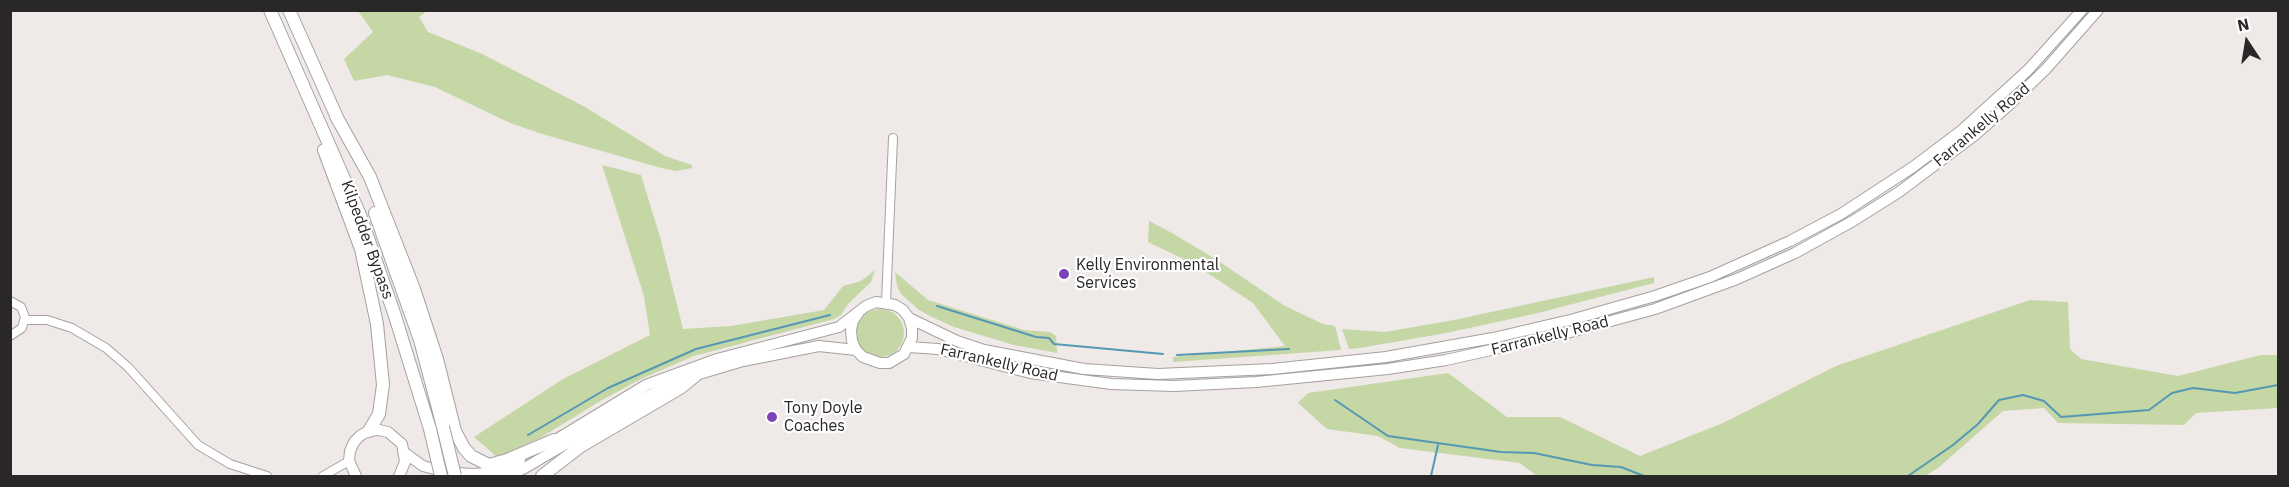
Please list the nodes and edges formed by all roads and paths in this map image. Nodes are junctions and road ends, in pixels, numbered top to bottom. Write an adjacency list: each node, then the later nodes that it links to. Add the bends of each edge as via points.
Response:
1 (270, 10): 5 (highway, Kilpedder Bypass)
2 (289, 10): 6 (highway, Kilpedder Bypass)
3 (2082, 10): 11 (main road, Farrankelly Road, via 2028,70 1962,130 1841,214 1790,242 1692,284 1574,319 1386,357 1272,369 1158,374 1084,369 1005,354 957,341)
4 (2098, 10): 14 (main road, Farrankelly Road, via 2009,105 1899,192 1795,252 1737,279 1655,309 1446,360 1256,382 1111,384 1030,373 938,349)
5 (281, 36): 17 (highway, via 361,249 383,385 379,414); 25 (highway, Kilpedder Bypass, bridge, via 360,215 430,429)
6 (336, 116): 18 (highway, via 370,177 414,289 455,431 464,448 489,465); 26 (highway, Kilpedder Bypass, bridge, via 371,200 420,340)
7 (892, 138): 9 (street)
8 (10, 301): 12 (street, via 21,307)
9 (886, 302): 10 (main road, via 876,302); 11 (main road, via 903,310)
10 (859, 312): 15 (main road, via 851,330); 18 (main road, via 839,327 717,358 655,381)
11 (909, 318): 14 (main road)
12 (25, 320): 13 (street, via 19,332); 21 (street, via 72,328 106,348 198,445 230,464)
13 (10, 336)
14 (909, 347): 15 (main road, via 897,360 880,363)
15 (856, 350): 16 (main road, via 819,346)
16 (696, 375): 27 (main road, via 649,395); 28 (highway, via 581,446)
17 (369, 431): 19 (main road, via 388,432 396,437); 20 (main road, via 354,442)
18 (554, 440): 19 (main road, via 537,452 486,473 445,472 423,466)
19 (405, 453): 24 (main road)
20 (349, 461): 22 (street); 23 (main road)
21 (267, 477)
22 (323, 477)
23 (356, 477)
24 (399, 477)
25 (441, 477)
26 (455, 477)
27 (503, 477)
28 (542, 477)

